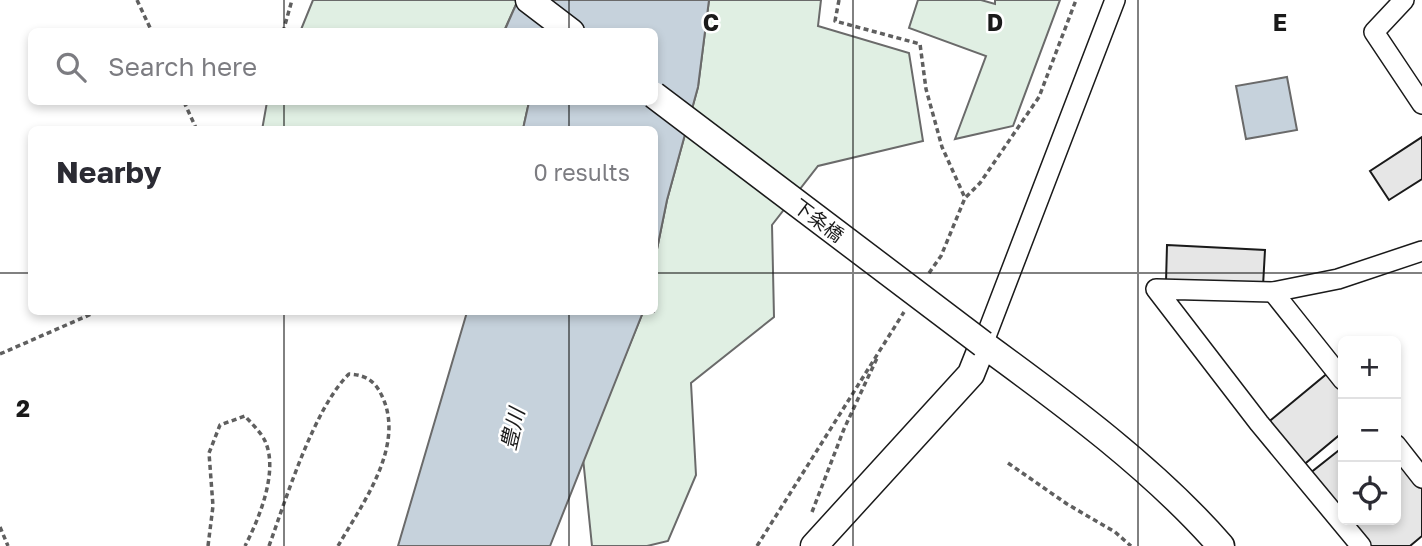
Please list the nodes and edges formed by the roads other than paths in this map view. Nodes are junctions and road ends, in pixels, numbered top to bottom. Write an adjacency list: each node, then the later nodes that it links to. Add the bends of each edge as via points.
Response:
1 (530, 0): 4 (main road)
2 (1115, 0): 9 (street)
3 (1405, 0): 6 (street, via 1374,32)
4 (566, 28)
5 (658, 98): 9 (main road, 下条橋, bridge)
6 (1422, 104)
7 (1422, 251): 8 (street, via 1338,279)
8 (1273, 292): 10 (street); 15 (street, via 1156,289)
9 (983, 344): 13 (main road, via 971,374); 14 (main road, 下条橋, via 1112,442)
10 (1338, 374)
11 (1401, 451): 12 (street)
12 (1422, 478)
13 (814, 546)
14 (1221, 546)
15 (1361, 546)

